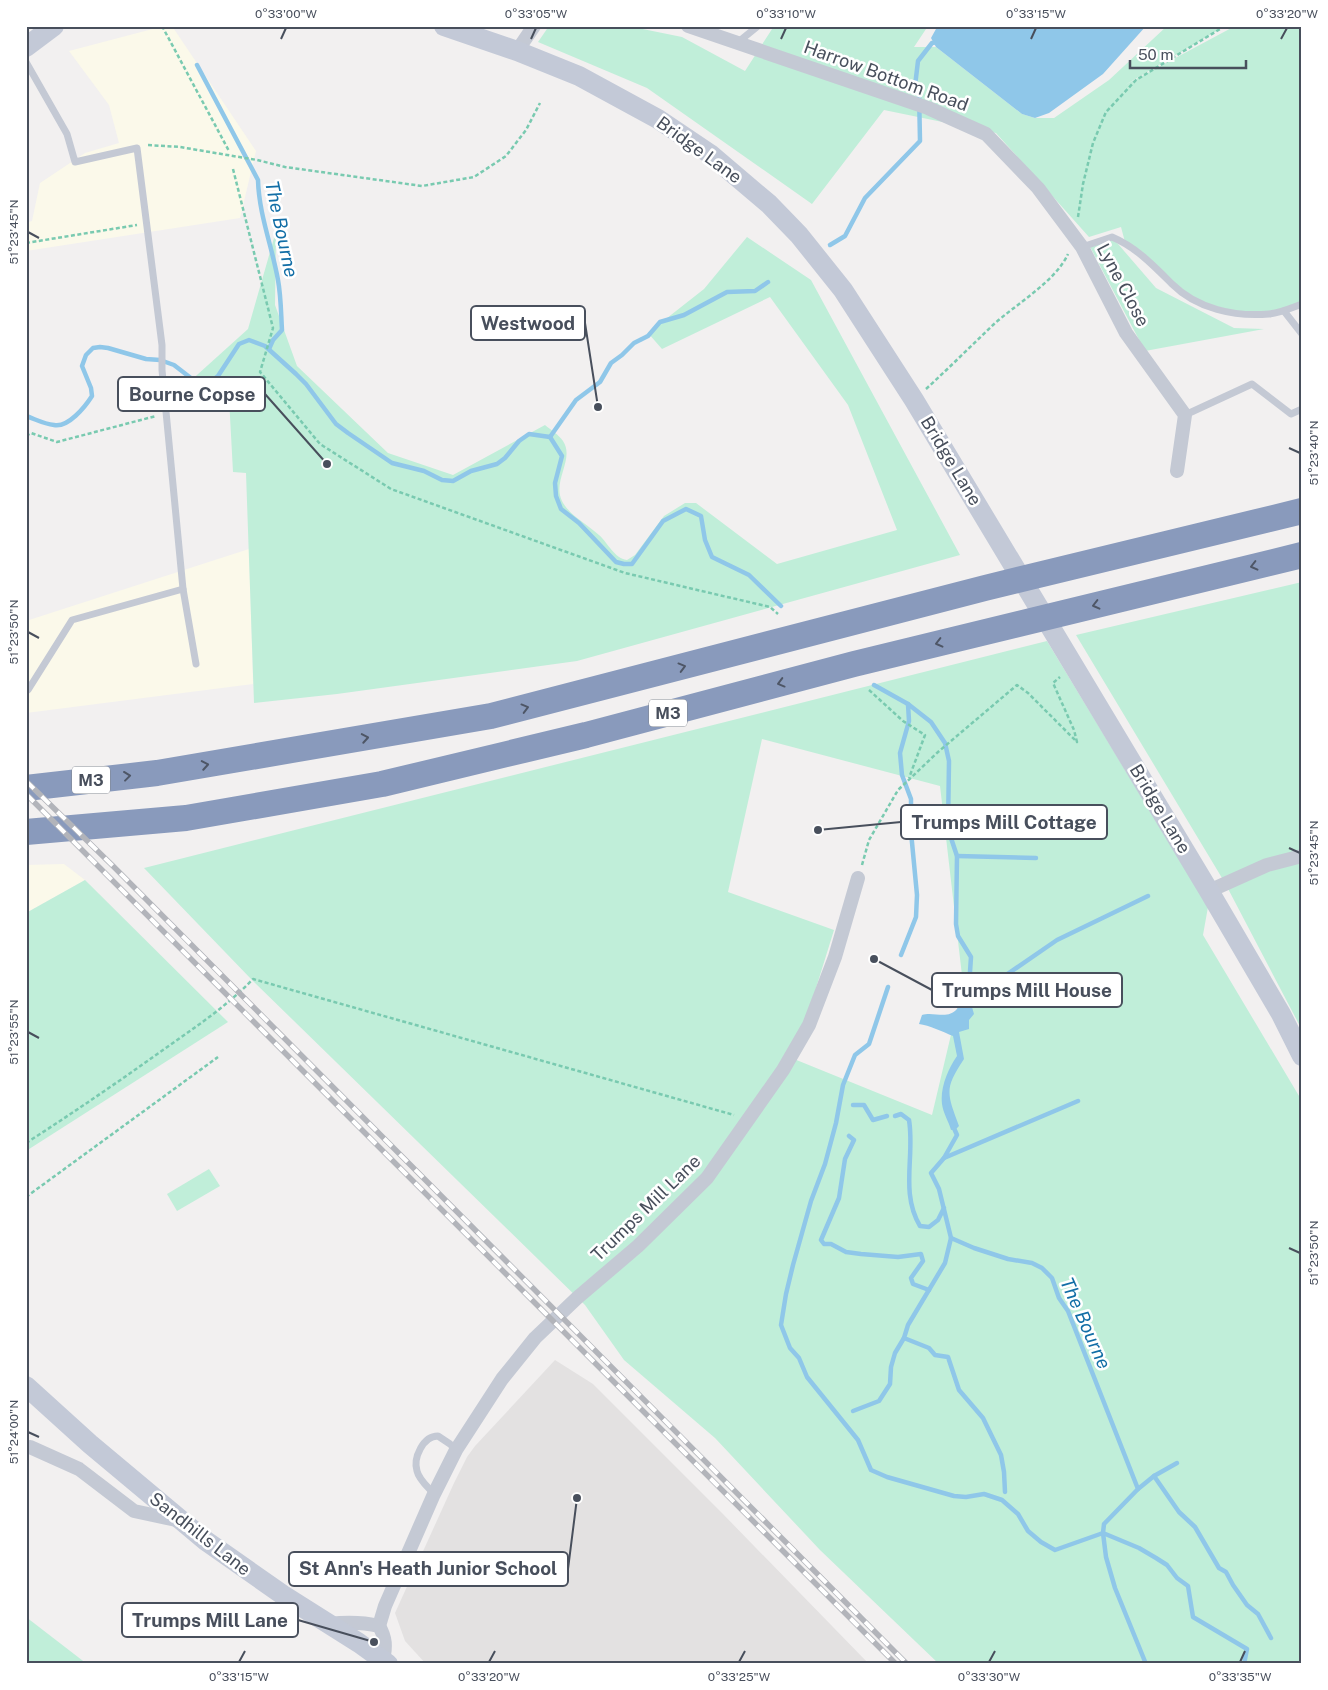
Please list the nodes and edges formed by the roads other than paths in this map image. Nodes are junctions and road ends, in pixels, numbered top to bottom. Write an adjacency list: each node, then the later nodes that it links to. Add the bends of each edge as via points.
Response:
1 (54, 26): 7 (street)
2 (444, 26): 8 (street, Bridge Lane)
3 (534, 26): 8 (street)
4 (688, 26): 6 (street, Harrow Bottom Road)
5 (758, 26): 6 (lane)
6 (736, 43): 10 (street, Harrow Bottom Road, via 928,108)
7 (26, 48)
8 (517, 52): 30 (street, Bridge Lane, via 579,76 658,119 710,154 769,204 799,235 843,290 914,400)
9 (26, 62): 15 (lane, via 67,134 75,162 137,148 162,345)
10 (986, 134): 11 (street, Lyne Close, via 1038,188)
11 (1078, 242): 13 (lane, via 1112,237 1125,242 1173,286 1219,312 1268,314); 19 (street, Lyne Close, via 1126,333)
12 (1302, 304): 13 (lane)
13 (1284, 311): 14 (lane)
14 (1302, 334)
15 (164, 392): 16 (lane); 17 (lane); 23 (lane)
16 (133, 401)
17 (183, 405)
18 (1302, 409): 19 (lane, via 1291,414 1252,384)
19 (1186, 415): 20 (street)
20 (1177, 470)
21 (1302, 511): 26 (highway, M3, one-way to 21, via 157,773 491,716 986,588)
22 (1302, 555): 27 (highway, M3, one-way to 27, via 382,784 186,818)
23 (183, 589): 24 (lane); 25 (lane, via 72,620)
24 (196, 664)
25 (28, 690)
26 (26, 788)
27 (26, 832)
28 (1302, 856): 30 (street, via 1267,865)
29 (858, 878): 34 (street, Trumps Mill Lane, via 835,957 809,1025 783,1070 708,1178 535,1338 502,1379)
30 (1209, 891): 31 (street, Bridge Lane)
31 (1302, 1056)
32 (26, 1386): 36 (street, Sandhills Lane)
33 (30, 1447): 36 (street, via 79,1469 134,1511)
34 (456, 1450): 35 (street, Trumps Mill Lane); 35 (lane, via 438,1436 430,1437 422,1447 417,1471)
35 (434, 1494): 38 (street, Trumps Mill Lane, via 385,1606)
36 (181, 1521): 37 (street, Sandhills Lane, via 235,1562)
37 (330, 1624): 38 (street, via 364,1622); 39 (street, Sandhills Lane)
38 (380, 1626): 39 (street, Trumps Mill Lane, via 386,1646)
39 (385, 1662)

